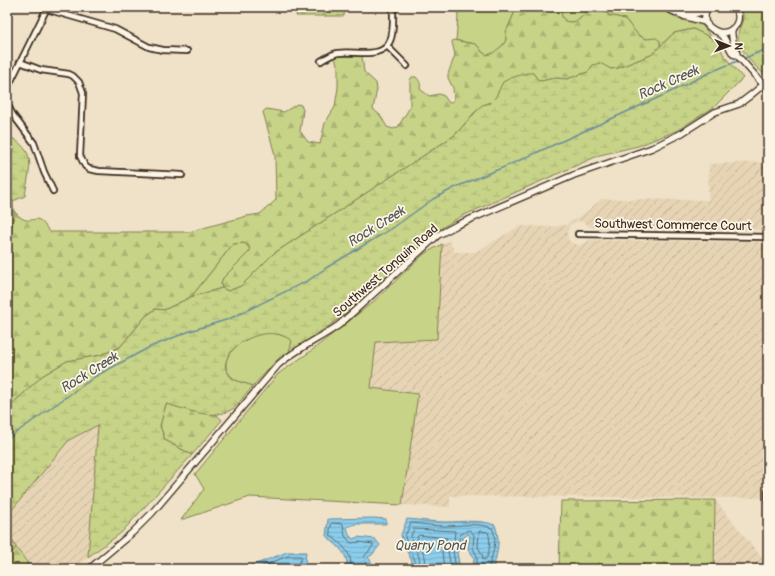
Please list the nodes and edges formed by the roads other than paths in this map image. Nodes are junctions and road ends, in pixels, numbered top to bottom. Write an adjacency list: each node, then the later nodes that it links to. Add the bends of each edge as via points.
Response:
1 (394, 7): 10 (street, via 392,34)
2 (667, 7): 7 (main road, via 684,16)
3 (675, 7): 6 (main road, via 693,14)
4 (735, 7): 8 (main road, via 738,17)
5 (46, 8): 11 (street, via 115,29 149,47); 14 (street)
6 (707, 9): 7 (main road)
7 (705, 22): 9 (main road, via 713,31)
8 (732, 29): 9 (main road); 12 (main road, via 731,38)
9 (720, 33): 12 (main road, via 733,54)
10 (388, 47): 13 (street, via 372,53 338,53); 15 (street)
11 (187, 51)
12 (737, 55): 16 (main road)
13 (321, 61)
14 (20, 62): 17 (street); 20 (street, via 41,70 69,74 79,82 83,93 80,156 82,162 90,169 99,172)
15 (407, 66)
16 (763, 85): 18 (main road); 26 (main road, Southwest Tonquin Road, via 738,104 715,112 688,130 652,148 574,175 457,224 438,235 339,325 278,365 156,509)
17 (7, 89)
18 (768, 90)
19 (7, 104): 21 (street, via 34,143)
20 (182, 175)
21 (53, 191)
22 (578, 234): 23 (street, Southwest Commerce Court)
23 (768, 236)
24 (768, 491): 25 (street)
25 (768, 498)
26 (89, 569)

